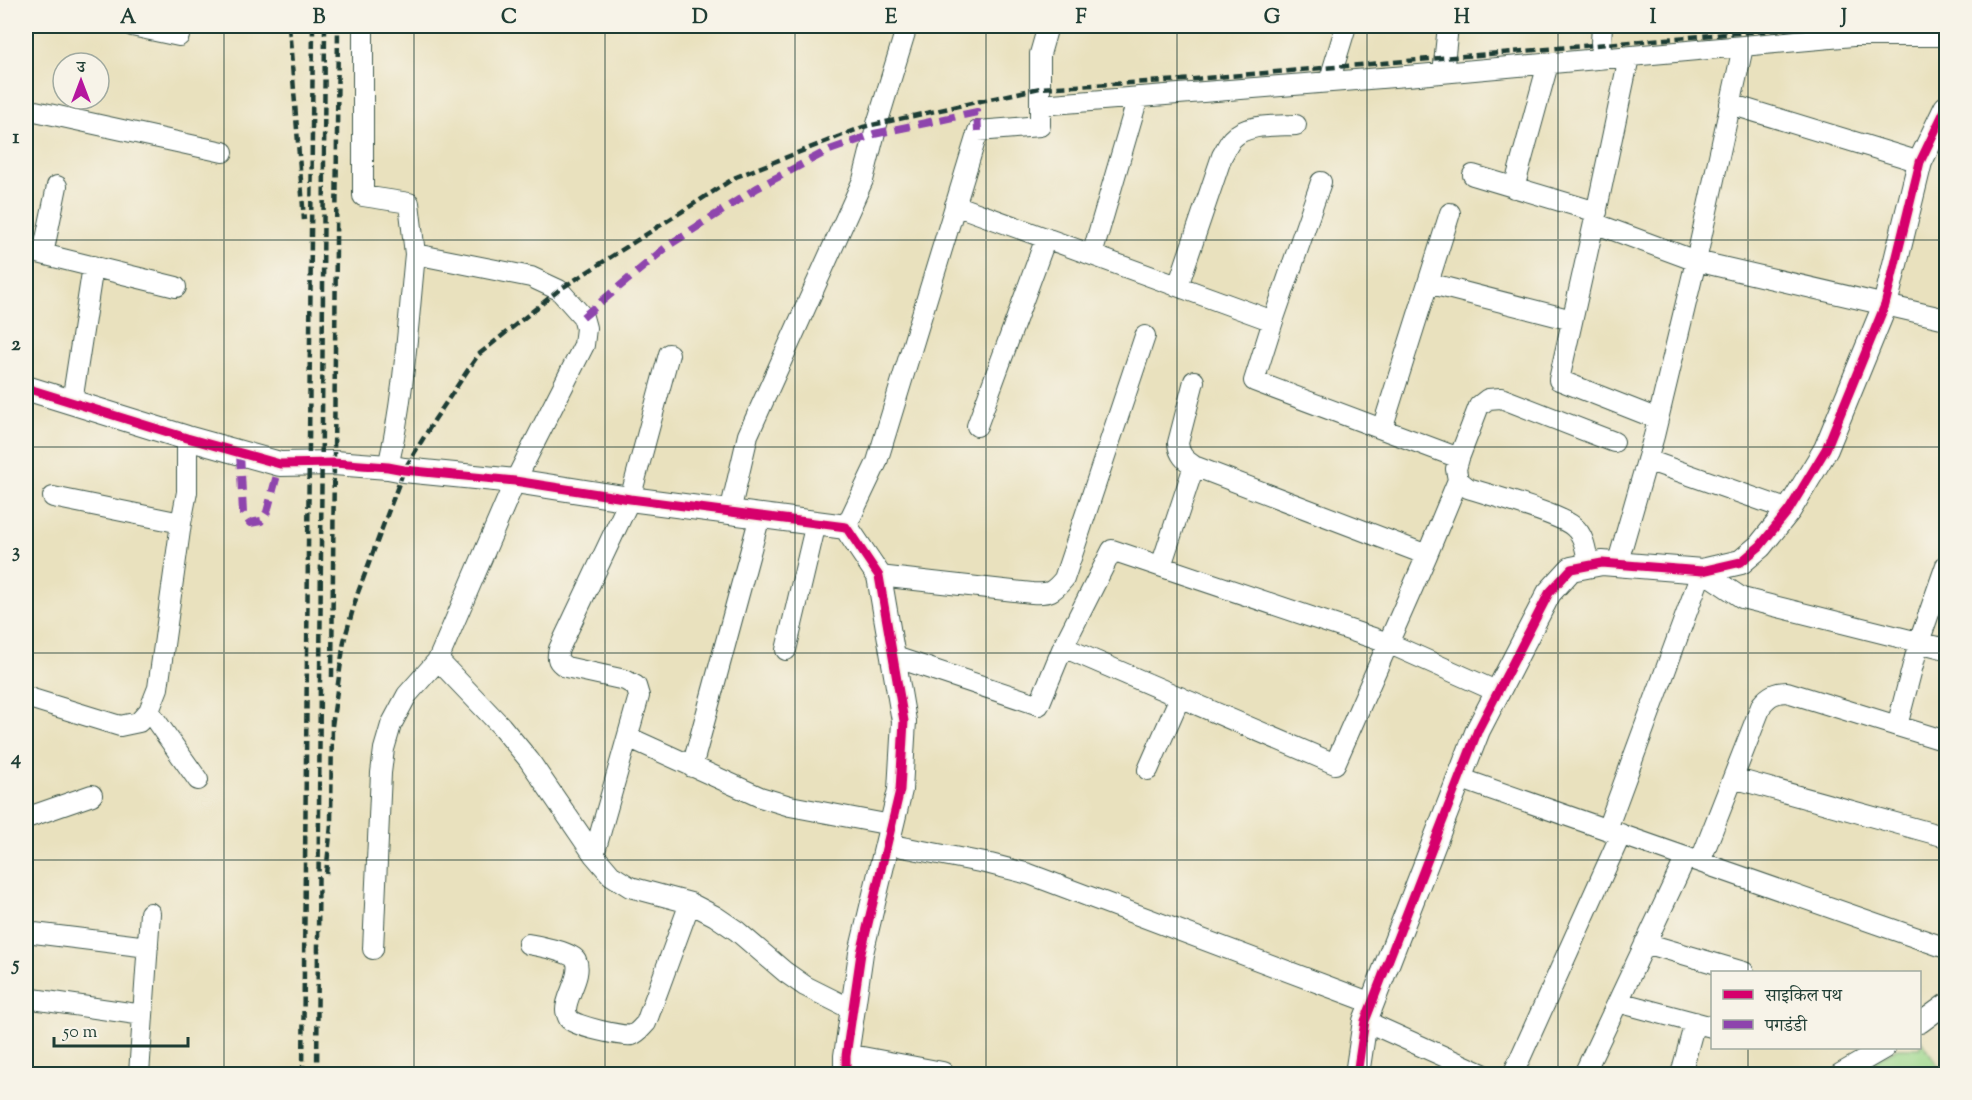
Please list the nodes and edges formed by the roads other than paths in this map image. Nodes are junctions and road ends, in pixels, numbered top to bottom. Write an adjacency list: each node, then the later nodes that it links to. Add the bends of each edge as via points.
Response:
1 (132, 26): 8 (street)
2 (363, 26): 33 (street, via 363,196 409,203)
3 (907, 26): 63 (street, via 863,180 748,435)
4 (1048, 26): 18 (street, via 1040,54)
5 (1346, 26): 15 (street)
6 (1448, 26): 14 (street)
7 (1602, 26): 12 (street)
8 (179, 36)
9 (1947, 36): 10 (street, via 1853,36)
10 (1743, 46): 11 (street); 17 (street)
11 (1629, 57): 12 (street); 30 (street)
12 (1600, 60): 13 (street)
13 (1548, 64): 14 (street); 27 (street)
14 (1443, 73): 15 (street)
15 (1329, 82): 16 (street)
16 (1138, 97): 18 (street); 34 (street)
17 (1730, 104): 23 (street); 35 (street)
18 (1040, 105): 28 (street, via 1040,126 978,131)
19 (1947, 108): 23 (street)
20 (26, 109): 22 (street)
21 (1296, 125): 38 (street, via 1255,128 1232,139 1222,156)
22 (223, 152)
23 (1920, 162): 40 (street)
24 (1473, 175): 27 (street)
25 (1321, 182): 43 (street)
26 (57, 186): 32 (street)
27 (1514, 188): 30 (street)
28 (955, 205): 31 (street); 67 (street, via 877,462)
29 (1450, 213): 37 (street)
30 (1595, 218): 35 (street); 42 (street)
31 (1046, 238): 34 (street); 50 (street)
32 (34, 252): 36 (street)
33 (415, 254): 57 (street, via 405,361); 59 (street, via 531,277 559,290 583,317 584,345)
34 (1092, 255): 38 (street)
35 (1696, 261): 40 (street); 49 (street)
36 (93, 266): 39 (street); 48 (street)
37 (1428, 283): 42 (street); 51 (street)
38 (1178, 286): 43 (street)
39 (176, 287)
40 (1885, 305): 41 (street); 62 (street, via 1826,449)
41 (1947, 319)
42 (1572, 320): 49 (street, via 1559,380)
43 (1274, 321): 51 (street, via 1254,381)
44 (1145, 336): 74 (street, via 1064,579 1055,588 1047,594 1032,593)
45 (669, 354): 61 (street)
46 (1194, 381): 56 (street, via 1178,443 1179,451)
47 (26, 388): 48 (street)
48 (72, 402): 52 (street)
49 (1658, 419): 55 (street)
50 (977, 426)
51 (1382, 429): 54 (street)
52 (187, 438): 57 (street, via 280,464); 65 (street, via 187,492)
53 (1614, 442): 54 (street, via 1501,398 1488,399 1479,406)
54 (1459, 458): 58 (street)
55 (1647, 460): 62 (street); 69 (street)
56 (1194, 466): 68 (street); 71 (street)
57 (388, 467): 59 (street)
58 (1458, 480): 68 (street); 72 (street, via 1468,488 1574,526 1583,540)
59 (515, 481): 61 (street); 81 (street)
60 (52, 497): 65 (street)
61 (630, 499): 63 (street); 87 (street, via 557,657 566,667 636,686 639,696)
62 (1789, 510): 73 (street, via 1760,546 1741,562)
63 (730, 512): 64 (street)
64 (760, 516): 66 (street); 89 (street)
65 (181, 523): 85 (street, via 158,688)
66 (816, 524): 67 (street); 79 (street)
67 (846, 527): 74 (street)
68 (1426, 555): 76 (street)
69 (1617, 565): 72 (street); 73 (street)
70 (1947, 565): 75 (street)
71 (1161, 566): 76 (street); 77 (street, via 1112,550)
72 (1589, 566): 82 (street, via 1571,569 1549,593)
73 (1702, 571): 75 (street, via 1742,598); 96 (street)
74 (879, 576): 80 (street)
75 (1919, 642): 78 (street); 86 (street)
76 (1388, 643): 82 (street); 84 (street, via 1335,764)
77 (1063, 647): 80 (street, via 1040,705); 84 (street)
78 (1947, 649)
79 (786, 650)
80 (892, 656): 97 (street, via 904,721 900,790)
81 (438, 660): 99 (street, via 529,760); 108 (street, via 407,695 391,724 384,749)
82 (1498, 692): 91 (street)
83 (26, 697): 85 (street, via 120,726 139,722)
84 (1180, 697): 90 (street)
85 (149, 711): 93 (street)
86 (1897, 726): 88 (street); 92 (street, via 1779,692 1762,705)
87 (628, 737): 89 (street); 99 (street)
88 (1947, 741)
89 (692, 767): 97 (street, via 734,787)
90 (1148, 770)
91 (1460, 778): 96 (street); 114 (street)
92 (1733, 778): 98 (street); 100 (street)
93 (198, 780)
94 (92, 795): 95 (street)
95 (26, 818)
96 (1614, 832): 100 (street); 124 (street)
97 (889, 834): 113 (street, via 861,953); 114 (street, via 1029,874)
98 (1947, 837)
99 (594, 855): 101 (street, via 611,875 630,887)
100 (1693, 859): 104 (street); 107 (street)
101 (690, 903): 105 (street, via 646,1023 632,1035 569,1019 567,1003 577,962 567,954); 113 (street, via 722,921 805,986)
102 (150, 914): 106 (street)
103 (26, 932): 106 (street)
104 (1646, 943): 109 (street); 111 (street)
105 (528, 944)
106 (148, 947): 115 (street)
107 (1947, 948)
108 (373, 949)
109 (1741, 971)
110 (26, 998): 115 (street)
111 (1618, 1002): 117 (street); 125 (street)
112 (1947, 1004): 116 (street)
113 (853, 1010): 119 (street)
114 (1369, 1012): 122 (street); 123 (street)
115 (143, 1015): 120 (street)
116 (1921, 1021)
117 (1704, 1024): 126 (street)
118 (1882, 1049): 127 (street)
119 (846, 1065): 121 (street)
120 (139, 1074)
121 (942, 1074)
122 (1357, 1074)
123 (1483, 1074)
124 (1513, 1074)
125 (1584, 1074)
126 (1681, 1074)
127 (1840, 1074)

